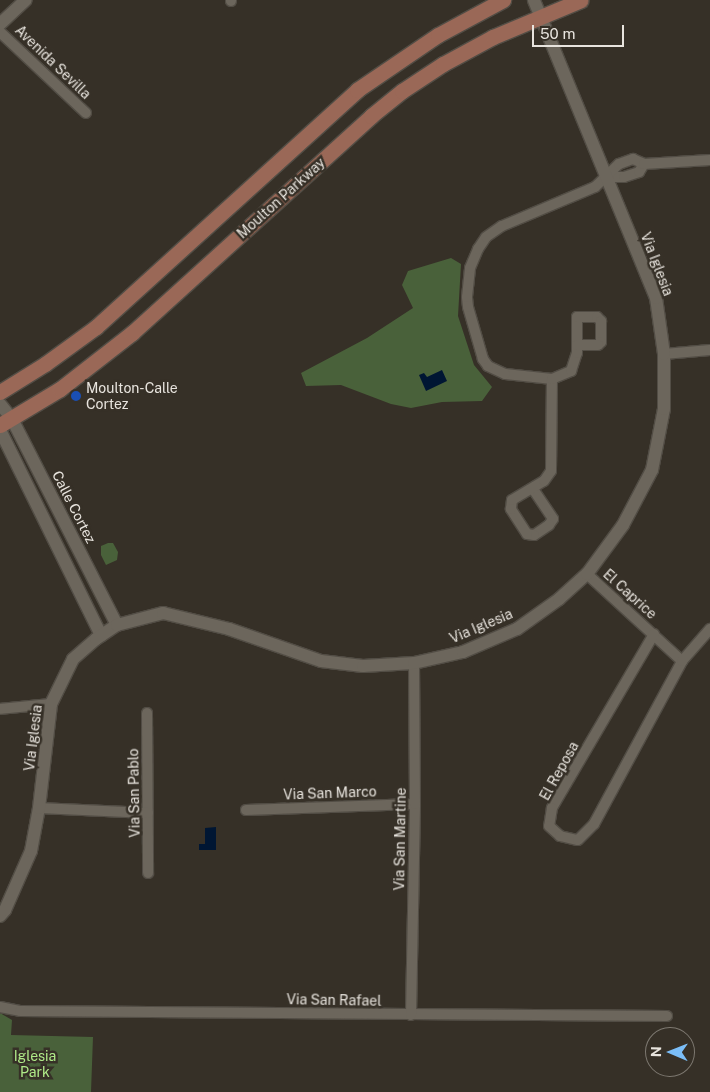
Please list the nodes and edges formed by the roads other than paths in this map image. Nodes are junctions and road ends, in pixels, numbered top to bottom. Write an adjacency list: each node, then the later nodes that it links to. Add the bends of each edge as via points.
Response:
1 (26, 0): 6 (street, Avenida Sevilla)
2 (503, 0): 15 (main road, Moulton Parkway, via 438,35 357,90 96,327)
3 (534, 0): 5 (street, Via Iglesia)
4 (581, 0): 5 (main road, Moulton Parkway)
5 (541, 16): 10 (street, Via Iglesia); 17 (main road, Moulton Parkway, via 492,37 402,91 132,333 60,389)
6 (0, 24)
7 (0, 32): 8 (street, Avenida Sevilla)
8 (86, 114)
9 (710, 160): 10 (street, via 644,164 639,172 624,177)
10 (606, 177): 13 (street, Via Iglesia, via 656,298); 14 (street, via 595,187 502,226 486,238 470,268 468,307 488,366 505,374)
11 (577, 345): 11 (street, via 577,316 597,316 601,320 601,342 598,345); 14 (street, via 571,371)
12 (710, 350): 13 (street)
13 (664, 354): 20 (street, Via Iglesia, via 664,409 652,470 623,525)
14 (552, 379): 19 (street, via 551,471)
15 (0, 392)
16 (0, 404): 17 (street, Calle Cortez)
17 (6, 422): 21 (street, Calle Cortez)
18 (0, 430): 24 (street)
19 (533, 489): 19 (street, via 512,500 511,509 527,534 534,535 553,519)
20 (588, 574): 23 (street, El Caprice); 26 (street, Via Iglesia, via 517,629 463,652)
21 (117, 625): 24 (street, Via Iglesia); 26 (street, Via Iglesia, via 163,613 229,629 321,661 362,666)
22 (710, 629): 25 (street, El Reposa)
23 (654, 634): 25 (street); 25 (street, El Reposa, via 552,808 550,826 560,836 578,840 594,824)
24 (101, 635): 27 (street, Via Iglesia, via 73,659)
25 (682, 661)
26 (414, 663): 30 (street, Via San Martine)
27 (51, 704): 28 (street); 31 (street, Via Iglesia)
28 (0, 709)
29 (146, 713): 33 (street, Via San Pablo)
30 (415, 804): 32 (street, Via San Marco); 37 (street, Via San Martine)
31 (39, 808): 33 (street); 35 (street, Via Iglesia, via 31,851)
32 (246, 810)
33 (148, 813): 34 (street, Via San Pablo)
34 (148, 873)
35 (0, 916)
36 (0, 1007): 37 (street, Via San Rafael, via 20,1011)
37 (411, 1015): 38 (street, Via San Rafael)
38 (667, 1016)

